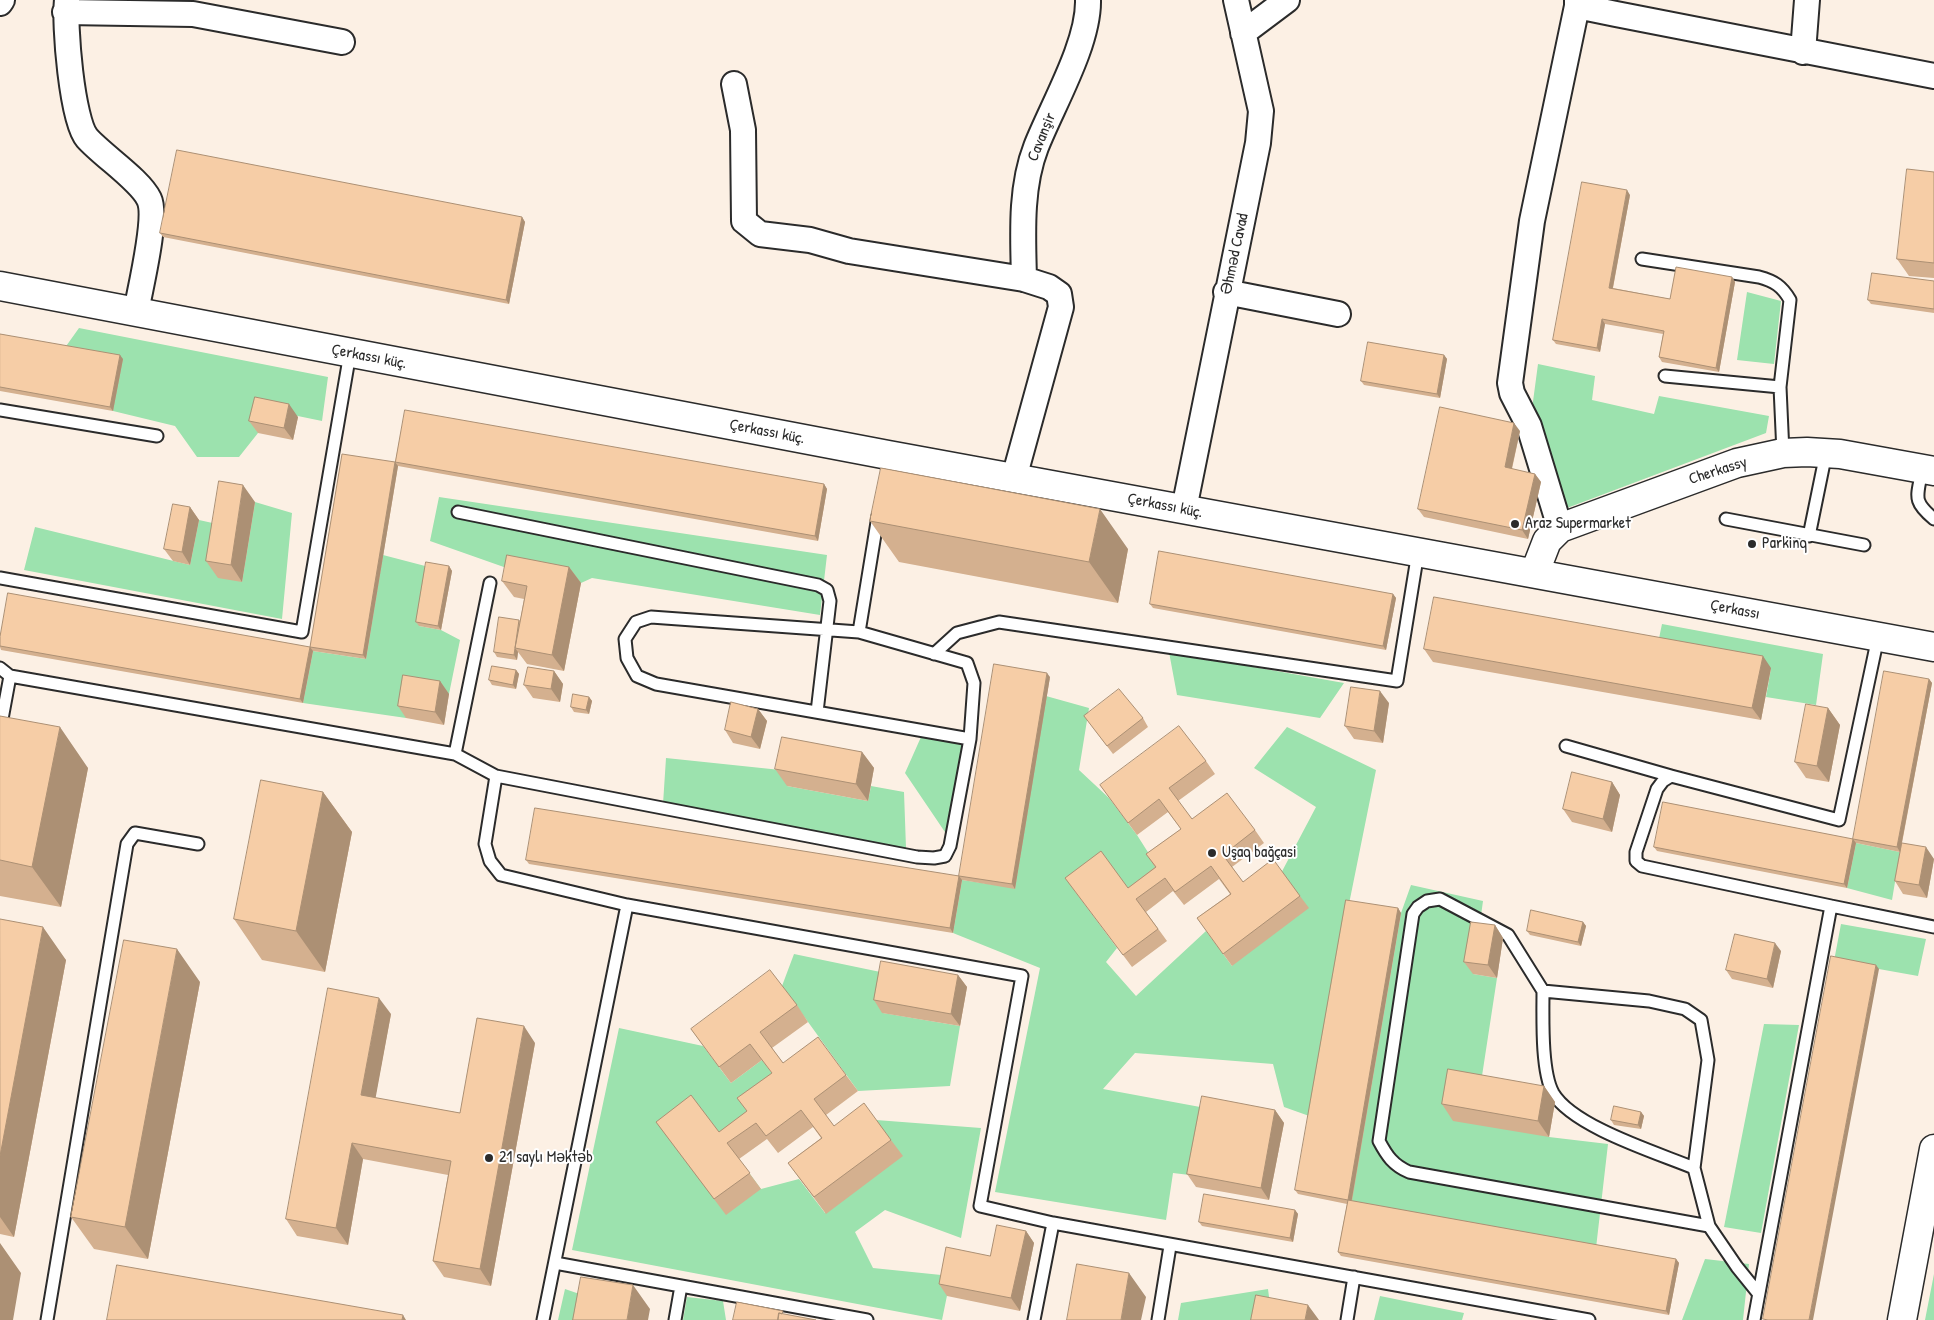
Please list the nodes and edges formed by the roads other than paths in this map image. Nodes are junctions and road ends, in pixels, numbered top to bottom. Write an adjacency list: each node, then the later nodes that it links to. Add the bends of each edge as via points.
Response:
1 (2, 0): 6 (street)
2 (1088, 0): 15 (street, Cavanşir, via 1084,26 1068,74 1030,167 1023,229)
3 (1236, 0): 9 (street, Əhməd Cavad)
4 (1287, 0): 9 (street)
5 (1806, 0): 11 (street)
6 (0, 3)
7 (1577, 3): 11 (street); 34 (street, via 1532,221 1510,383 1529,426)
8 (66, 6): 10 (street, via 192,14); 18 (street, via 78,119 85,136 137,184 149,200 152,216)
9 (1243, 33): 17 (street, Əhməd Cavad, via 1261,111 1258,143)
10 (342, 42)
11 (1803, 52): 12 (street)
12 (1934, 76)
13 (734, 84): 15 (street, via 743,130 744,221 760,234)
14 (1642, 259): 22 (lane, via 1774,281 1790,300)
15 (1024, 279): 28 (street, via 1059,294 1061,307)
16 (0, 286): 18 (street, Çerkassı küç.)
17 (1226, 292): 19 (street); 30 (street, Əhməd Cavad)
18 (136, 312): 20 (street, Çerkassı küç.)
19 (1338, 314)
20 (350, 353): 28 (street, Çerkassı küç., via 887,460); 39 (lane, via 302,632)
21 (1664, 376): 22 (lane)
22 (1780, 387): 25 (lane)
23 (0, 410): 24 (lane)
24 (157, 436)
25 (1783, 453): 26 (street, Cherkassy); 34 (street, Cherkassy, via 1737,463)
26 (1826, 453): 27 (street, Cherkassy); 35 (lane)
27 (1928, 470): 33 (lane, via 1917,500)
28 (1014, 478): 30 (street, Çerkassı küç.)
29 (880, 504): 42 (lane)
30 (1184, 509): 37 (street, Çerkassı küç.)
31 (458, 512): 41 (lane, via 818,585 828,590)
32 (1726, 519): 35 (lane)
33 (1934, 519)
34 (1560, 528): 38 (street, via 1547,541)
35 (1809, 536): 36 (lane)
36 (1864, 544)
37 (1418, 552): 38 (street, Çerkassı küç.); 45 (lane, via 1397,681 999,622 957,633)
38 (1535, 572): 43 (street, Çerkassı)
39 (0, 578)
40 (490, 584): 52 (lane)
41 (828, 630): 42 (lane); 48 (lane); 48 (lane, via 651,617 636,622 625,639 627,658 637,676 656,684)
42 (859, 632): 45 (lane)
43 (1878, 637): 44 (street, Çerkassı); 54 (lane, via 1839,820)
44 (1934, 647)
45 (934, 654): 50 (lane, via 967,663 972,674)
46 (0, 668): 47 (lane)
47 (10, 676): 49 (lane); 52 (lane)
48 (817, 712): 50 (lane)
49 (0, 730)
50 (970, 739): 53 (lane, via 950,846 944,856 934,858)
51 (1566, 746): 54 (lane)
52 (455, 754): 53 (lane)
53 (496, 776): 56 (lane, via 485,844 490,861 501,875)
54 (1671, 776): 57 (lane, via 1657,789 1636,852 1636,861 1642,866)
55 (198, 844): 70 (lane, via 135,833 127,844)
56 (627, 905): 62 (lane, via 1022,976 980,1206); 65 (lane)
57 (1831, 906): 58 (lane); 68 (lane)
58 (1934, 927)
59 (1543, 990): 61 (lane, via 1546,1070 1553,1092 1562,1105 1614,1137); 61 (lane, via 1648,1001 1685,1009 1701,1020 1708,1060); 63 (lane, via 1508,934 1440,899 1418,907 1413,914 1379,1141 1386,1154 1394,1165 1408,1172)
60 (1934, 1149): 79 (street)
61 (1694, 1168): 63 (lane)
62 (1053, 1223): 64 (lane); 74 (lane)
63 (1709, 1226): 68 (lane)
64 (1170, 1246): 66 (lane); 75 (lane)
65 (555, 1263): 67 (lane); 71 (lane)
66 (1354, 1277): 69 (lane); 76 (lane)
67 (681, 1286): 72 (lane); 73 (lane)
68 (1758, 1293): 78 (lane)
69 (1535, 1316): 77 (lane)
70 (47, 1320)
71 (543, 1320)
72 (675, 1320)
73 (867, 1320)
74 (1034, 1320)
75 (1158, 1320)
76 (1347, 1320)
77 (1589, 1320)
78 (1754, 1320)
79 (1902, 1320)

